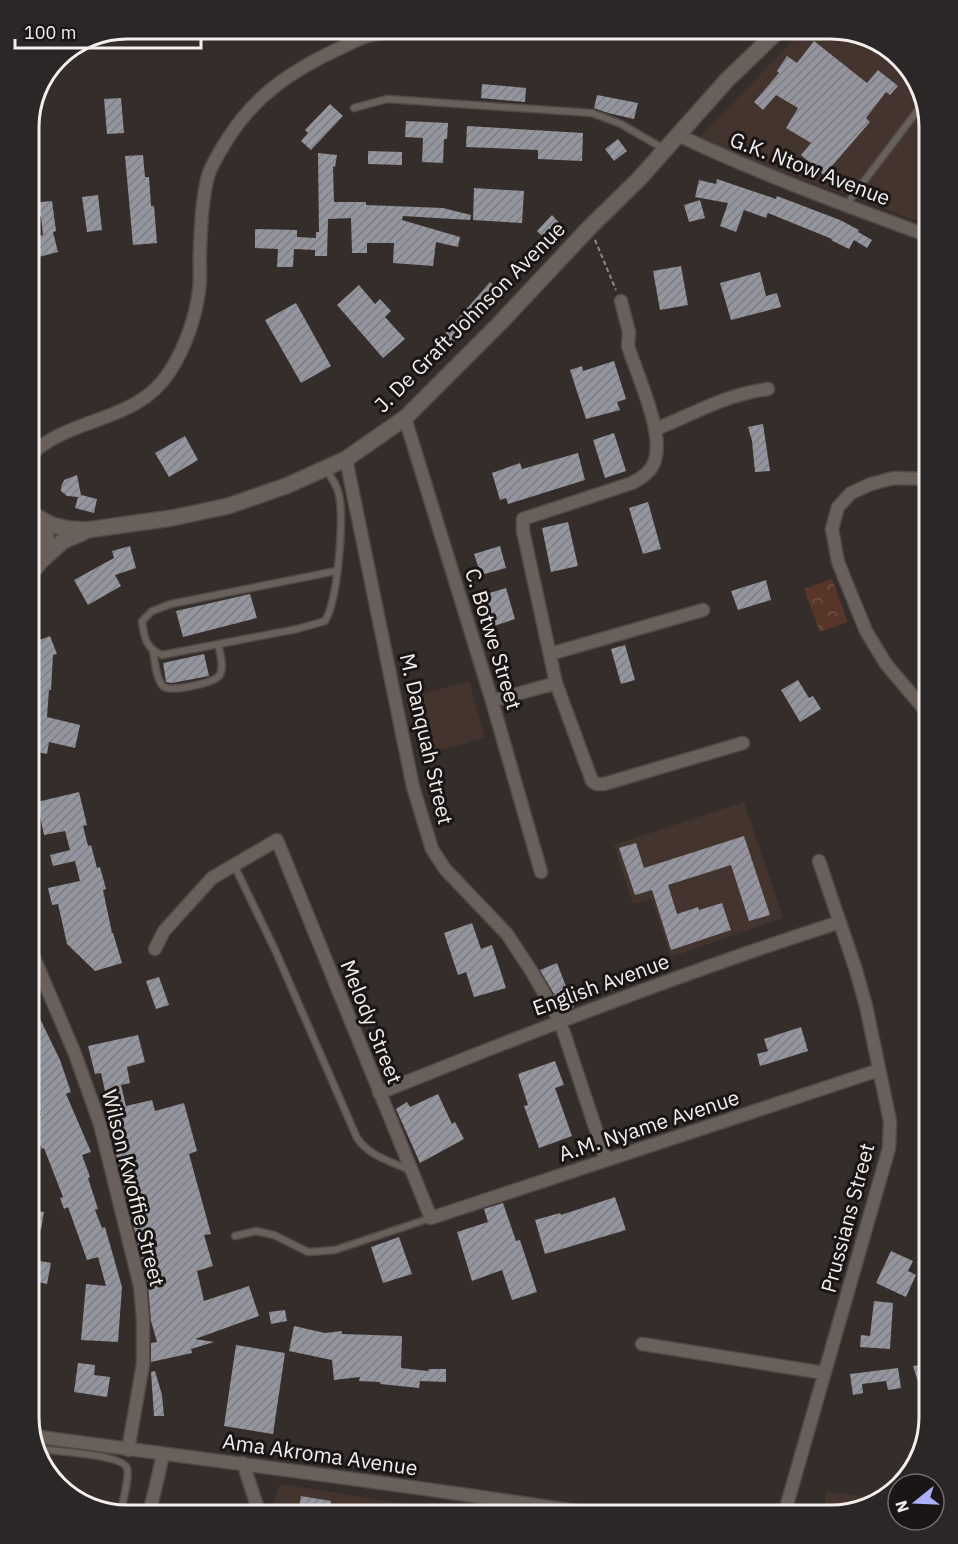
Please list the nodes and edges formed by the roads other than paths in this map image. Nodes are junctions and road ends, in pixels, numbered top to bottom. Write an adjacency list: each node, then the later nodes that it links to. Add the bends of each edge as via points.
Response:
1 (359, 39): 13 (street, via 295,72 255,102 215,159 208,176 199,290 192,320 181,351 158,387 144,400)
2 (770, 39): 5 (street, J. De Graft Johnson Avenue)
3 (354, 108): 6 (lane, via 387,99 592,113 621,124)
4 (917, 111): 7 (lane)
5 (678, 135): 6 (street, J. De Graft Johnson Avenue); 7 (street, G.K. Ntow Avenue)
6 (665, 150): 11 (street, J. De Graft Johnson Avenue)
7 (846, 206): 8 (street, G.K. Ntow Avenue)
8 (919, 232)
9 (621, 300): 12 (street, via 629,332 628,346)
10 (768, 389): 12 (street, via 747,391 713,403)
11 (405, 418): 14 (street, J. De Graft Johnson Avenue); 28 (street, C. Botwe Street)
12 (656, 429): 26 (street, via 655,460 642,478 524,519 522,531)
13 (39, 445)
14 (346, 459): 15 (street, J. De Graft Johnson Avenue); 37 (street, M. Danquah Street, via 413,787 432,849 445,869 507,934)
15 (325, 469): 19 (street, J. De Graft Johnson Avenue, via 228,506); 22 (lane, via 339,494 342,527)
16 (919, 479): 29 (street, via 894,478 850,493 838,507 832,529 838,562 866,632 886,664)
17 (39, 516): 19 (street, J. De Graft Johnson Avenue, via 52,525)
18 (39, 521): 20 (street, via 47,540)
19 (87, 530): 20 (street, J. De Graft Johnson Avenue, via 63,541)
20 (42, 560): 21 (street, J. De Graft Johnson Avenue)
21 (39, 563)
22 (336, 571): 24 (lane, via 325,621); 25 (lane, via 153,611 142,621 145,640)
23 (703, 610): 26 (street)
24 (218, 644): 25 (lane, via 162,655); 25 (lane, via 218,677 177,688 162,685)
25 (153, 651)
26 (550, 654): 27 (street)
27 (556, 683): 28 (street); 30 (street, via 592,781 597,784)
28 (492, 701): 33 (street, C. Botwe Street)
29 (919, 702)
30 (743, 743)
31 (819, 861): 34 (street, Prussians Street)
32 (234, 864): 35 (street, via 212,878 177,914); 39 (street, Melody Street, via 277,840); 41 (lane, via 357,1138 374,1155)
33 (541, 872)
34 (840, 922): 37 (street, English Avenue); 38 (street, Prussians Street, via 858,977)
35 (155, 949)
36 (39, 971): 48 (street, Wilson Kwoffie Street, via 100,1124 140,1286 143,1364)
37 (560, 1021): 39 (street, English Avenue); 40 (street, M. Danquah Street)
38 (879, 1070): 40 (street, A.M. Nyame Avenue); 45 (street, Prussians Street, via 890,1120 889,1148)
39 (379, 1093): 41 (street, Melody Street)
40 (606, 1160): 42 (street, A.M. Nyame Avenue)
41 (413, 1172): 42 (street, Melody Street)
42 (431, 1218): 43 (lane, via 335,1250 308,1252 274,1235 256,1231)
43 (235, 1236)
44 (642, 1344): 45 (street)
45 (824, 1373): 56 (street, Prussians Street)
46 (42, 1438): 49 (street, Ama Akroma Avenue)
47 (46, 1449): 49 (lane)
48 (128, 1450): 49 (street, Ama Akroma Avenue); 50 (street, Ama Akroma Avenue)
49 (107, 1452): 52 (lane, via 127,1468)
50 (163, 1455): 51 (street, Ama Akroma Avenue); 53 (street)
51 (243, 1464): 54 (street); 55 (street, Ama Akroma Avenue)
52 (121, 1505)
53 (151, 1505)
54 (257, 1505)
55 (531, 1505)
56 (787, 1505)

